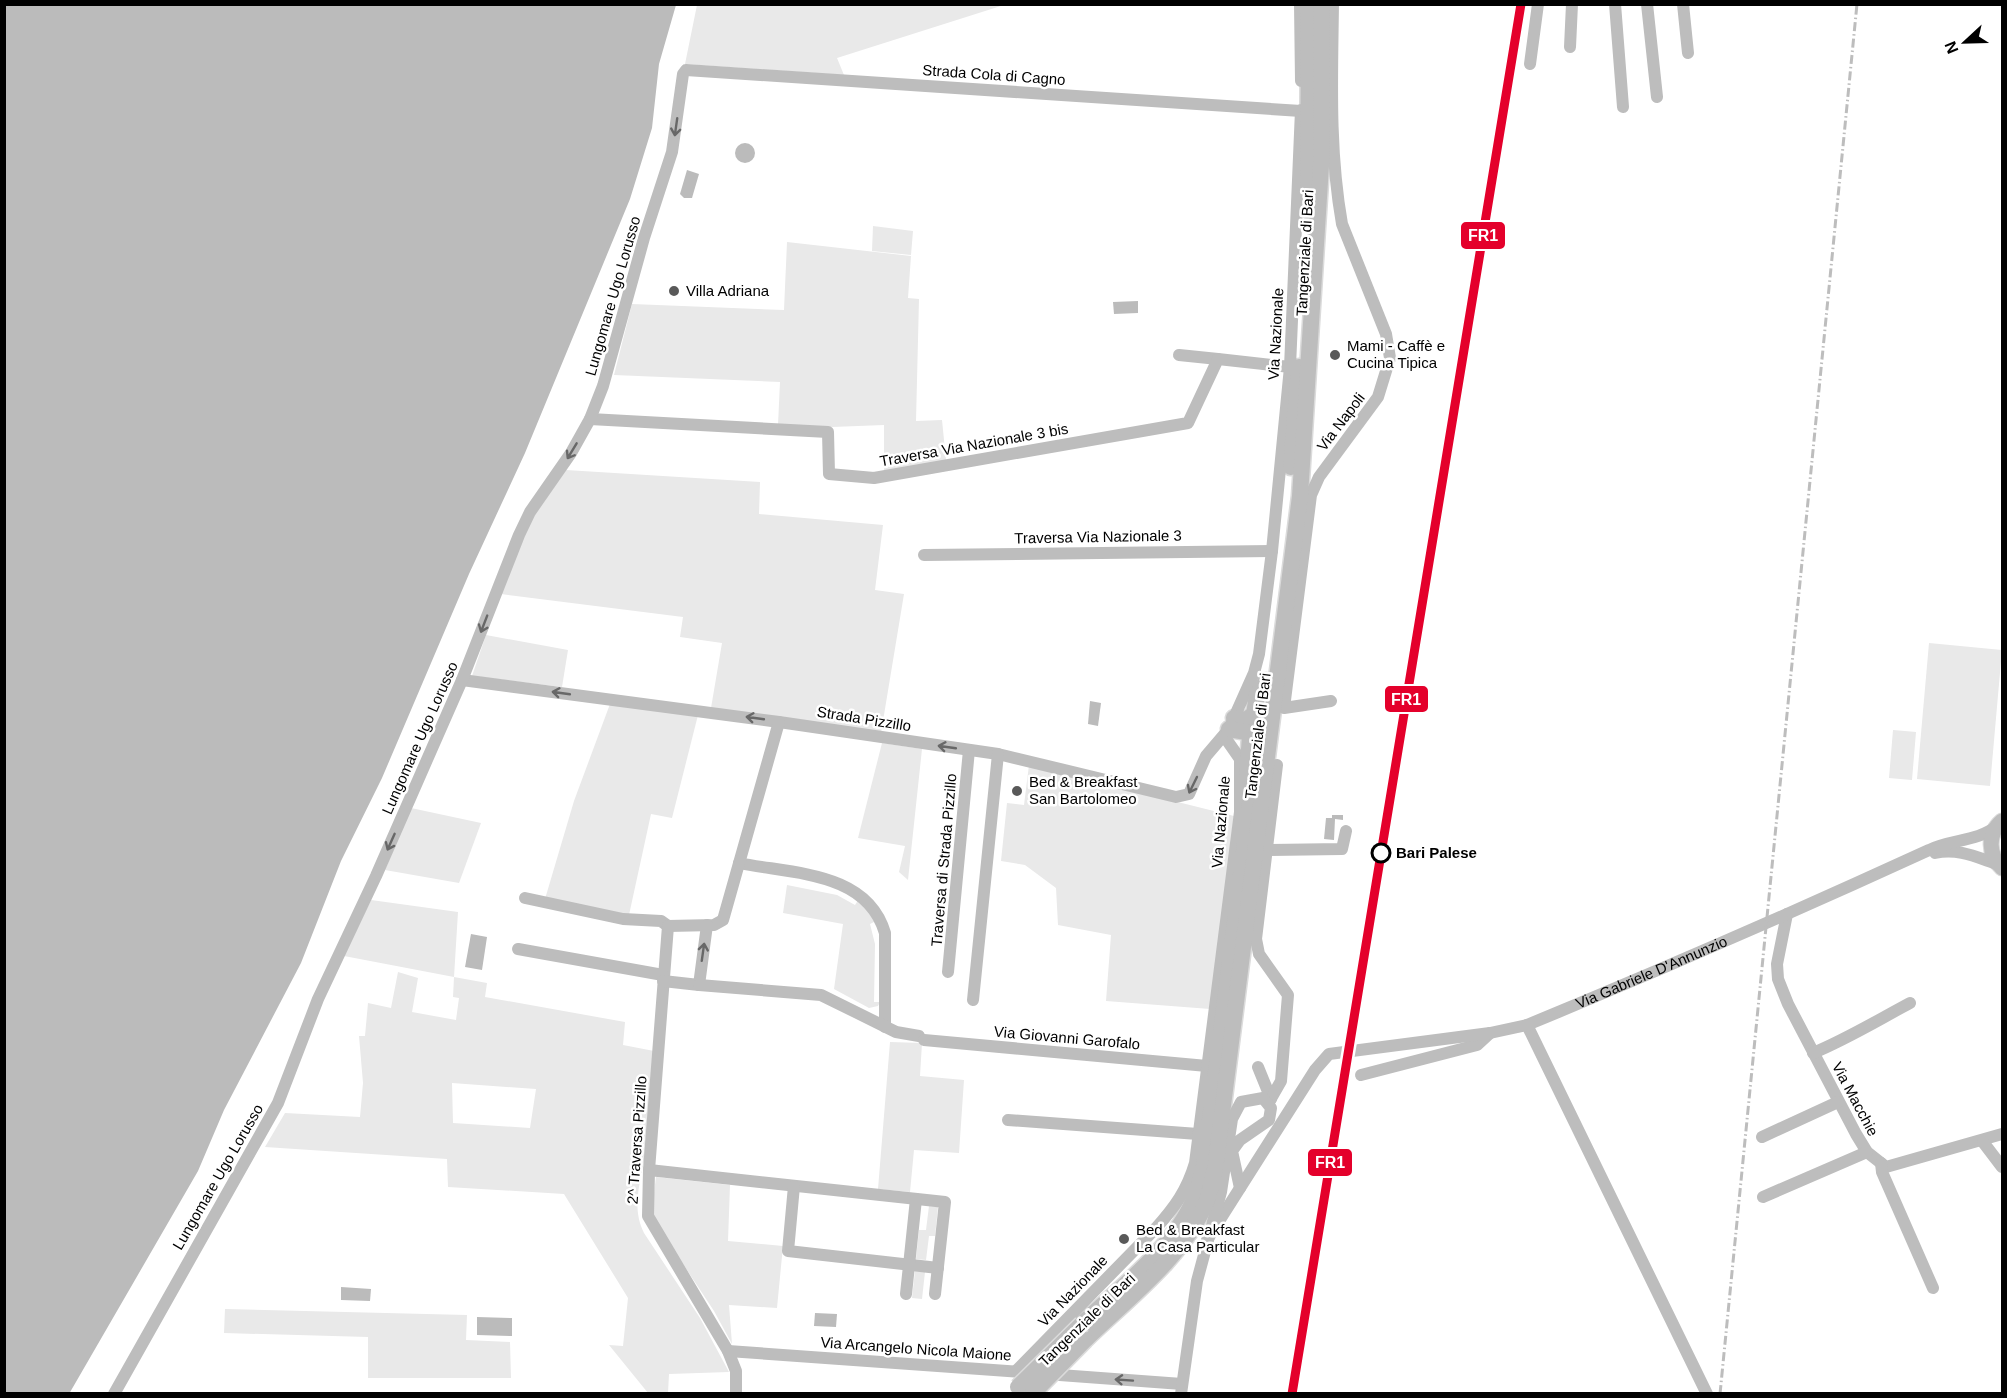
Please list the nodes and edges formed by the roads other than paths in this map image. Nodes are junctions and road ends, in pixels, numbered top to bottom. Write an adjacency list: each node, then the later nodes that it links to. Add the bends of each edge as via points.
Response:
1 (1300, 4): 16 (street, Via Nazionale)
2 (1309, 4): 24 (highway, Tangenziale di Bari, via 1310,152 1299,368 1290,485)
3 (1322, 4): 81 (highway, Tangenziale di Bari, via 1321,166 1302,475 1215,1169 1205,1204 1161,1267)
4 (1333, 4): 25 (street, Via Napoli, via 1332,141 1342,224 1386,334 1390,358 1378,397 1319,477 1311,495 1284,708)
5 (1538, 4): 12 (street)
6 (1572, 4): 10 (street)
7 (1615, 4): 15 (street)
8 (1647, 4): 14 (street)
9 (1683, 4): 11 (street)
10 (1570, 47)
11 (1688, 53)
12 (1530, 64)
13 (686, 69): 16 (street, Strada Cola di Cagno); 20 (street, Lungomare Ugo Lorusso, one-way to 20, via 672,152)
14 (1657, 97)
15 (1623, 107)
16 (1301, 111): 19 (street, Via Nazionale)
17 (1179, 355): 18 (street)
18 (1218, 359): 19 (street); 20 (street, Traversa Via Nazionale 3 bis, via 1188,423 874,478 829,474 828,432)
19 (1290, 367): 21 (street, Via Nazionale)
20 (590, 419): 23 (street, Lungomare Ugo Lorusso, one-way to 23, via 530,512)
21 (1272, 551): 22 (street, Traversa Via Nazionale 3); 27 (street, Via Nazionale, via 1254,673)
22 (924, 555)
23 (462, 680): 26 (street, Strada Pizzillo, one-way to 23); 85 (street, Lungomare Ugo Lorusso, one-way to 85, via 318,999 278,1103)
24 (1266, 681): 27 (highway, via 1257,695 1254,714); 31 (highway, Tangenziale di Bari)
25 (1331, 701)
26 (779, 722): 28 (street, Strada Pizzillo, one-way to 26); 36 (street)
27 (1229, 728): 29 (street, Strada Pizzillo, one-way to 29, via 1206,756 1193,788 1183,797); 31 (highway, via 1250,736); 52 (street, Via Nazionale, via 1240,759 1240,812)
28 (969, 750): 29 (street, Strada Pizzillo); 43 (street, Traversa di Strada Pizzillo)
29 (998, 754): 46 (street)
30 (1277, 765): 34 (street)
31 (1248, 819): 81 (highway, Tangenziale di Bari, via 1209,1135 1194,1198 1178,1226)
32 (2000, 823): 35 (street, via 1987,834 1946,843); 37 (main road, via 1990,844)
33 (1346, 831): 34 (street, via 1342,849)
34 (1266, 850): 55 (street, via 1256,939 1259,954 1288,995 1289,1008 1281,1081)
35 (1917, 856): 37 (street, via 1947,850); 39 (street, Via Gabriele D'Annunzio)
36 (739, 863): 40 (street, via 723,920); 49 (street, via 831,881 866,898 885,933)
37 (2000, 866)
38 (525, 898): 41 (street, via 623,919 661,921)
39 (1787, 914): 48 (street, Via Gabriele D'Annunzio); 51 (street, Via Macchie, via 1777,964 1778,979)
40 (707, 925): 41 (street); 45 (street, one-way to 40)
41 (668, 926): 44 (street, 2^ Traversa Pizzillo)
42 (518, 949): 44 (street)
43 (948, 972)
44 (663, 978): 45 (street); 68 (street, 2^ Traversa Pizzillo)
45 (699, 985): 49 (street, Via Giovanni Garofalo, via 821,994)
46 (973, 1000)
47 (1910, 1003): 51 (street, via 1865,1025 1847,1039)
48 (1527, 1025): 50 (street, Via Gabriele D'Annunzio); 87 (street)
49 (885, 1027): 52 (street, Via Giovanni Garofalo, via 921,1038)
50 (1490, 1033): 54 (street, via 1477,1045); 63 (street, Via Gabriele D'Annunzio, via 1337,1051 1315,1070)
51 (1813, 1053): 56 (street, Via Macchie)
52 (1207, 1066): 58 (street, Via Nazionale)
53 (1258, 1067): 55 (street)
54 (1361, 1074)
55 (1270, 1101): 64 (street, via 1269,1120 1234,1146); 71 (street, via 1256,1097 1235,1108)
56 (1839, 1102): 60 (street); 62 (street, Via Macchie)
57 (1008, 1120): 58 (street)
58 (1198, 1134): 83 (street, Via Nazionale, via 1188,1186 1176,1205)
59 (2002, 1134): 61 (street)
60 (1762, 1137)
61 (1983, 1142): 65 (street, via 1886,1167); 67 (street)
62 (1867, 1152): 65 (street, Via Macchie); 72 (street)
63 (1263, 1155): 66 (street); 69 (street)
64 (1235, 1161): 66 (street); 69 (street)
65 (1881, 1163): 78 (street)
66 (1249, 1166): 69 (street)
67 (2002, 1167)
68 (649, 1170): 70 (street); 82 (street, 2^ Traversa Pizzillo, via 647,1204 653,1229)
69 (1239, 1182): 71 (street); 74 (street)
70 (794, 1186): 73 (street); 76 (street, via 788,1251)
71 (1221, 1192): 74 (street); 75 (street)
72 (1763, 1197)
73 (916, 1199): 76 (street); 77 (street, via 945,1202)
74 (1232, 1201): 75 (street)
75 (1207, 1240): 84 (street, via 1197,1281)
76 (909, 1264): 77 (street); 79 (street)
77 (938, 1268): 80 (street)
78 (1933, 1288)
79 (906, 1294)
80 (935, 1294)
81 (1083, 1332): 83 (highway, Tangenziale di Bari, bridge)
82 (728, 1351): 83 (street, Via Arcangelo Nicola Maione); 86 (street, via 736,1371)
83 (1020, 1386): 84 (street, Via Arcangelo Nicola Maione, one-way to 83)
84 (1182, 1389)
85 (114, 1394)
86 (736, 1394)
87 (1707, 1394)

